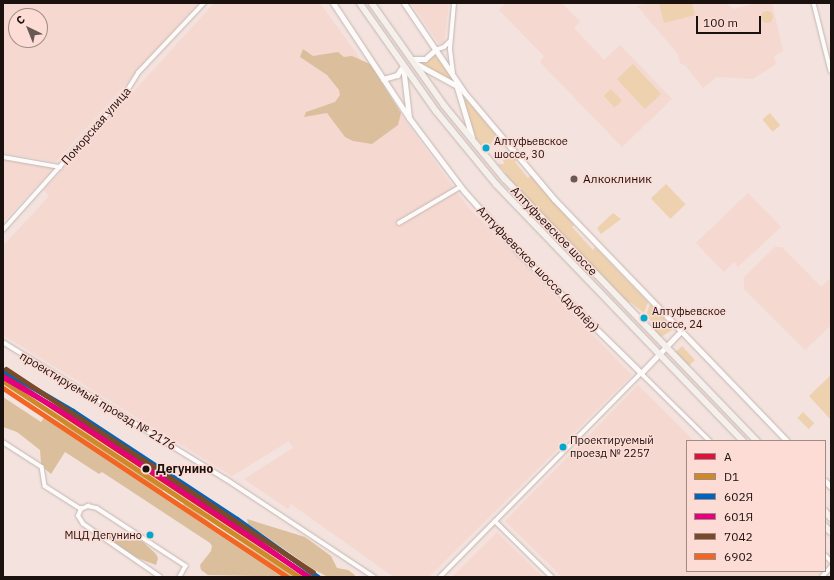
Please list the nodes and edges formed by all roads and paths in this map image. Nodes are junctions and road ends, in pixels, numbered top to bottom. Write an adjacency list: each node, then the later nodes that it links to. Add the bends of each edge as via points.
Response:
1 (204, 3): 20 (street, Поморская улица, via 138,73 125,94)
2 (333, 3): 14 (main road, Алтуфьевское шоссе (дублёр))
3 (360, 3): 11 (main road, Алтуфьевское шоссе)
4 (372, 3): 10 (main road, Алтуфьевское шоссе)
5 (404, 3): 9 (main road)
6 (454, 3): 8 (street)
7 (814, 3): 12 (street)
8 (451, 36): 9 (street, via 446,46); 13 (street, via 450,64)
9 (435, 50): 10 (main road, via 422,60); 13 (main road)
10 (409, 57): 15 (main road); 18 (main road, Алтуфьевское шоссе)
11 (403, 66): 14 (main road, via 397,75); 17 (main road); 27 (main road, Алтуфьевское шоссе, via 502,190)
12 (831, 71)
13 (453, 75): 15 (main road); 16 (main road)
14 (383, 79): 17 (main road, Алтуфьевское шоссе (дублёр))
15 (457, 86): 16 (main road); 18 (main road)
16 (464, 92): 24 (main road, via 554,199)
17 (409, 118): 21 (main road, Алтуфьевское шоссе (дублёр))
18 (472, 140): 26 (main road, Алтуфьевское шоссе, via 522,198)
19 (3, 157): 20 (street)
20 (60, 167): 23 (street, Поморская улица)
21 (460, 187): 22 (street); 28 (main road, Алтуфьевское шоссе (дублёр), via 520,254)
22 (399, 223)
23 (3, 230)
24 (680, 332): 26 (main road); 32 (main road)
25 (3, 342): 39 (street, проектируемый проезд № 2176, via 226,479)
26 (665, 346): 27 (main road); 31 (main road, Алтуфьевское шоссе)
27 (658, 354): 28 (main road); 30 (main road, Алтуфьевское шоссе)
28 (641, 373): 29 (street); 35 (street)
29 (709, 440)
30 (742, 440)
31 (756, 440)
32 (786, 440)
33 (3, 442): 34 (street, via 42,467 45,486)
34 (81, 509): 37 (street, via 78,516 83,524); 38 (street, via 88,506 97,508 186,566)
35 (495, 521): 40 (street); 41 (street)
36 (831, 567): 42 (street)
37 (160, 577)
38 (180, 577)
39 (374, 577)
40 (440, 577)
41 (552, 577)
42 (822, 577)

